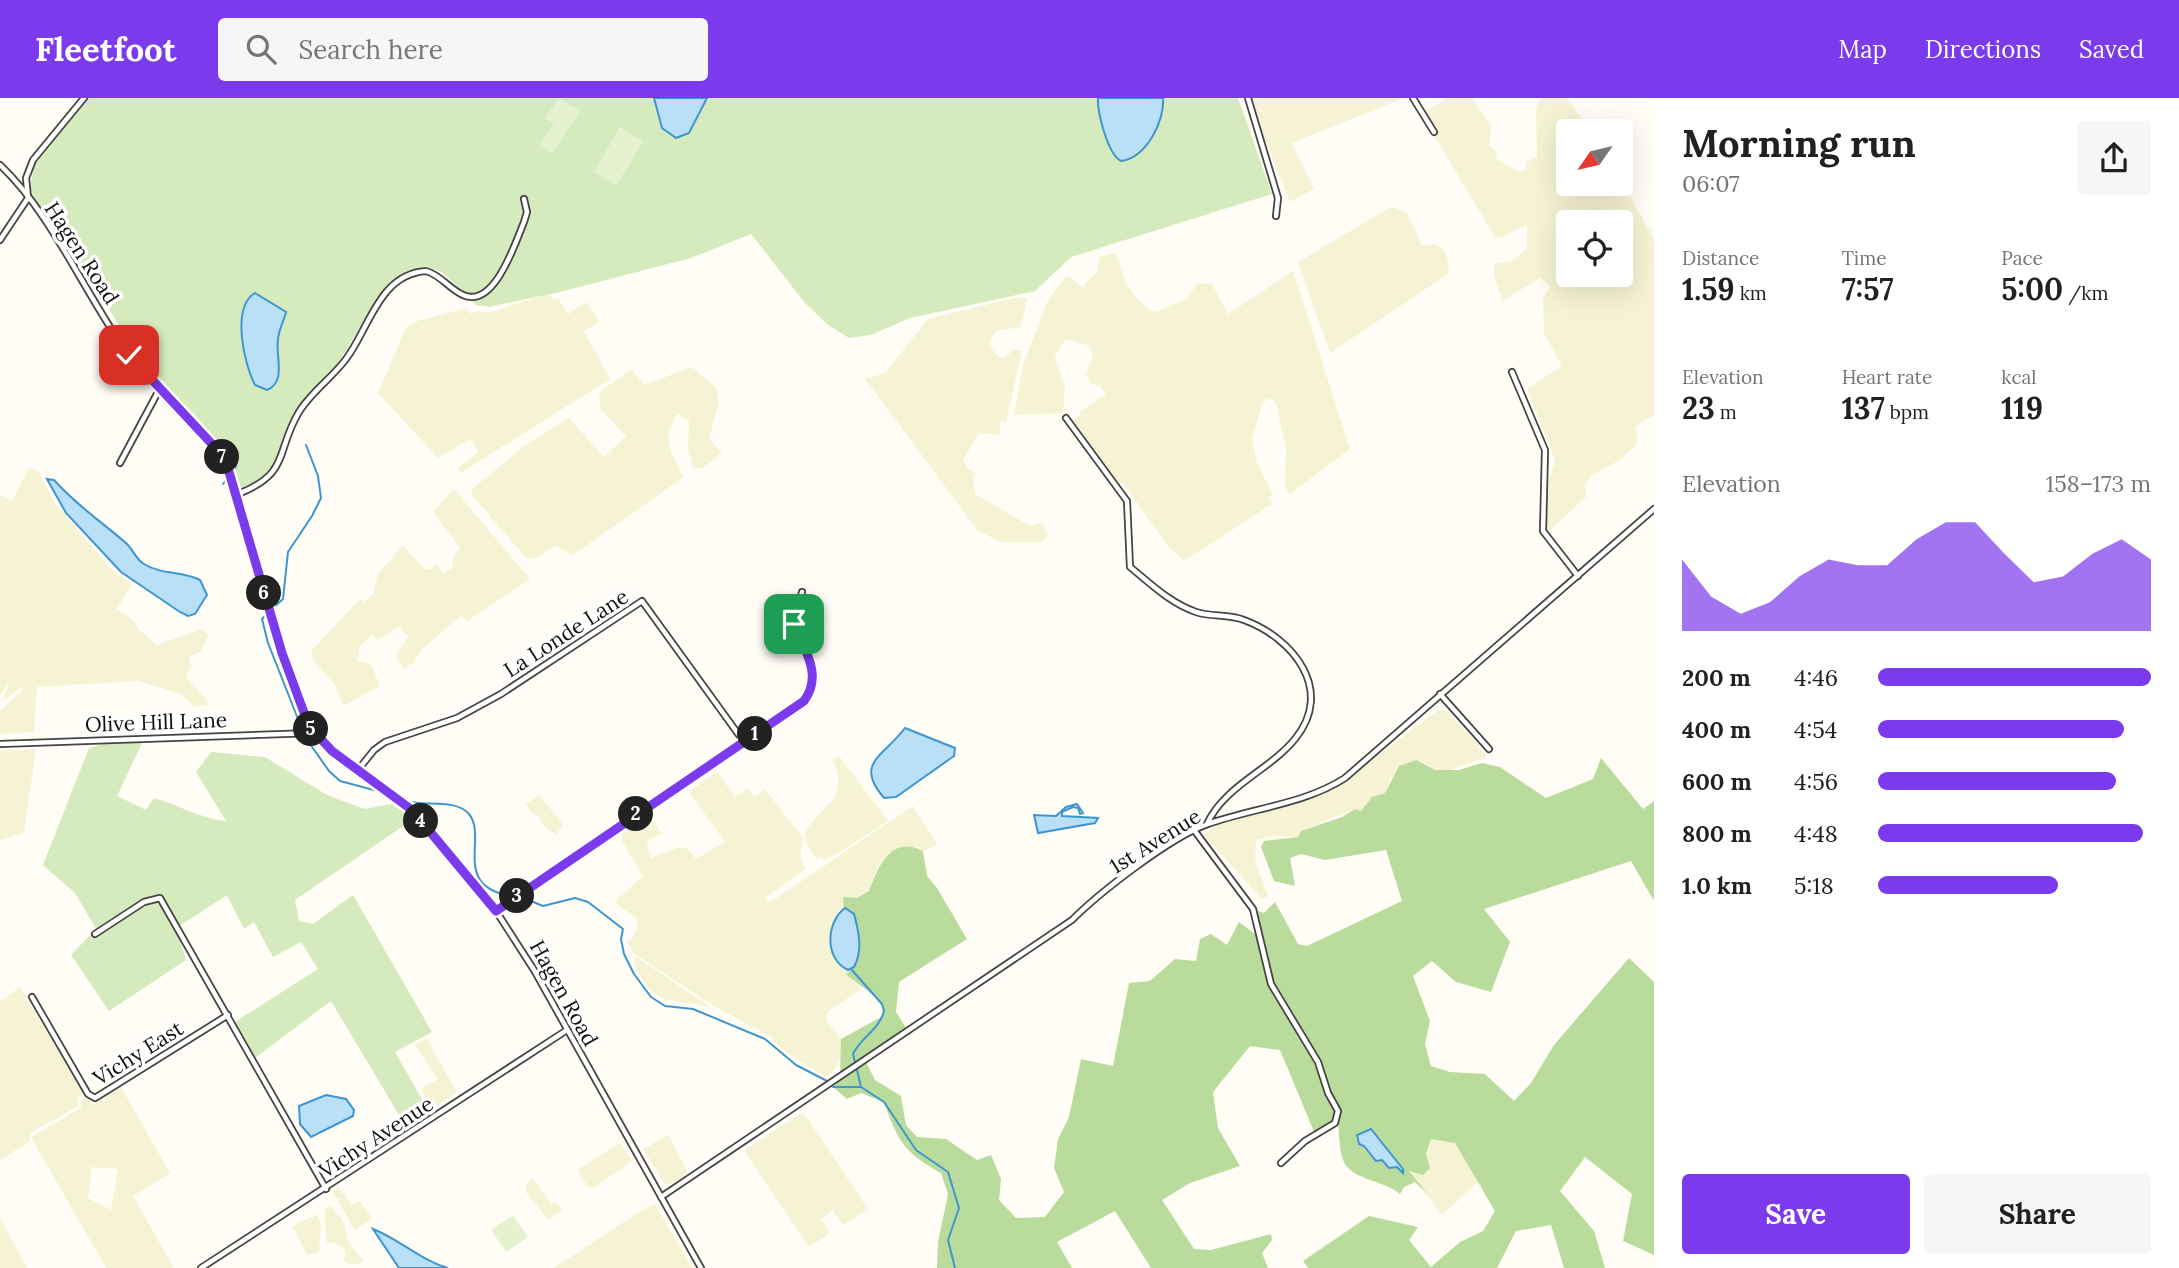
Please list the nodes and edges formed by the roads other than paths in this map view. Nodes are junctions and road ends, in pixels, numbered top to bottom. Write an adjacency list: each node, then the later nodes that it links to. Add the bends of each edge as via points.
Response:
1 (83, 98): 6 (street, via 29,168)
2 (1248, 98): 8 (street, via 1278,198)
3 (1413, 98): 4 (street)
4 (1434, 132)
5 (0, 165): 6 (street, Hagen Road)
6 (28, 198): 9 (street); 11 (street, Hagen Road, via 120,342)
7 (524, 199): 14 (street, via 524,222 490,289 478,298 469,297 426,271 394,285 376,304 348,357 300,410 284,456 274,470)
8 (1276, 216)
9 (0, 240)
10 (1512, 372): 16 (street, via 1545,450 1543,531)
11 (159, 390): 13 (street); 14 (street, Hagen Road, via 211,443)
12 (1066, 418): 24 (street, via 1127,501 1130,568 1162,594 1195,611 1243,619 1265,631 1302,665 1311,683 1309,705 1297,737 1232,793)
13 (120, 463)
14 (238, 494): 19 (street, Hagen Road, via 282,653)
15 (1654, 509): 16 (street, 1st Avenue)
16 (1578, 576): 18 (street, 1st Avenue)
17 (802, 592): 20 (street, via 794,624 814,673 813,688 804,701)
18 (1440, 694): 22 (street); 24 (street, 1st Avenue, via 1336,784)
19 (314, 733): 21 (street, Olive Hill Lane); 23 (street, Hagen Road)
20 (744, 742): 23 (street, La Londe Lane, via 642,601 457,718 385,742); 26 (street)
21 (0, 744)
22 (1489, 749)
23 (358, 770): 26 (street, Hagen Road, via 412,810)
24 (1207, 825): 25 (street, 1st Avenue)
25 (1194, 830): 31 (street, via 1253,909 1271,984 1318,1062 1338,1111 1332,1125 1304,1141); 33 (street, 1st Avenue, via 1094,898 1072,920)
26 (496, 911): 30 (street, Hagen Road)
27 (95, 934): 29 (street, via 145,902 160,898)
28 (32, 997): 29 (street, Vichy East, via 88,1094 95,1098)
29 (228, 1015): 32 (street)
30 (567, 1030): 32 (street, Vichy Avenue); 33 (street, Hagen Road)
31 (1281, 1163)
32 (326, 1189): 34 (street, Vichy Avenue)
33 (661, 1197): 35 (street, Hagen Road)
34 (201, 1268)
35 (701, 1268)

